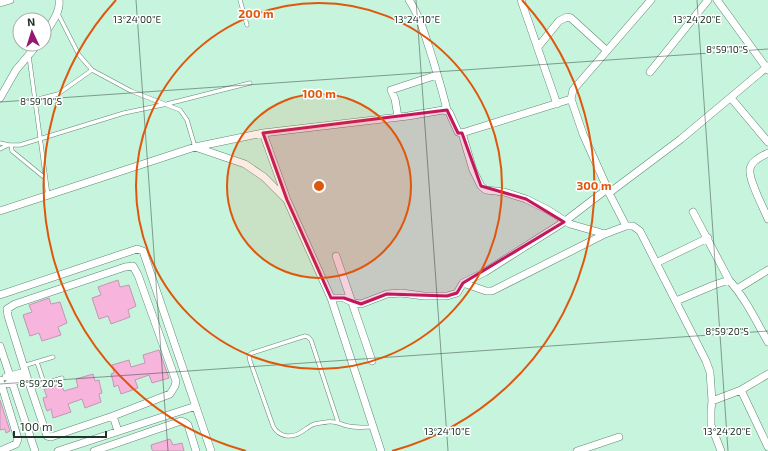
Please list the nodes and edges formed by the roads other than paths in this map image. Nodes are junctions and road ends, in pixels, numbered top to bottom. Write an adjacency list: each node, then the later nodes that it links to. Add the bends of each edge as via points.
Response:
1 (10, 0): 9 (street)
2 (59, 0): 10 (street)
3 (240, 0): 12 (lane)
4 (409, 0): 19 (street, via 416,11)
5 (521, 0): 13 (street)
6 (651, 0): 14 (street)
7 (708, 0): 18 (street)
8 (717, 0): 16 (street)
9 (0, 3)
10 (57, 11): 11 (street); 17 (lane, via 79,55)
11 (52, 20)
12 (247, 25)
13 (538, 47): 14 (street, via 559,21 566,17 571,18); 26 (street)
14 (606, 50): 23 (street, via 573,90)
15 (29, 54): 21 (street, via 16,70); 24 (lane)
16 (767, 68): 22 (street)
17 (92, 70): 24 (lane, via 58,94); 25 (lane, via 131,91)
18 (650, 72)
19 (437, 75): 27 (street); 28 (street, via 391,90)
20 (250, 83): 25 (lane)
21 (0, 98)
22 (731, 98): 32 (street); 39 (street)
23 (571, 99): 26 (street); 39 (street)
24 (35, 100): 31 (lane)
25 (167, 104): 31 (lane, via 124,113); 35 (lane, via 180,110 187,120)
26 (557, 104): 30 (street)
27 (447, 110): 28 (street); 30 (street, via 458,132)
28 (398, 117): 29 (street)
29 (262, 133): 35 (street); 41 (street)
30 (462, 133): 45 (street, via 473,170 481,186 486,190 526,199)
31 (40, 138): 34 (lane, via 20,145); 38 (lane)
32 (768, 142)
33 (0, 143): 34 (lane)
34 (10, 145): 36 (lane); 38 (lane, via 12,151)
35 (195, 147): 40 (street); 41 (street, via 245,164 264,177)
36 (0, 149)
37 (768, 153): 44 (street, via 753,162 750,169 751,178)
38 (46, 179): 40 (lane)
39 (608, 191): 45 (street); 46 (street)
40 (48, 196): 42 (street)
41 (287, 200): 56 (street)
42 (0, 211)
43 (694, 212): 48 (street)
44 (768, 219)
45 (564, 222): 47 (street); 53 (street)
46 (626, 226): 47 (street); 50 (street, via 633,226 640,231)
47 (605, 234): 53 (street, via 492,291)
48 (708, 238): 50 (street); 52 (street)
49 (336, 256): 58 (street)
50 (656, 263): 57 (street)
51 (768, 270): 54 (street)
52 (729, 280): 54 (street); 57 (street)
53 (463, 283): 58 (street, via 457,292 447,296 401,293 387,294 361,304)
54 (737, 288): 59 (street)
55 (0, 295): 73 (street, via 137,249 143,251)
56 (330, 298): 58 (street, via 344,298); 76 (street)
57 (676, 301): 72 (street, via 710,372)
58 (351, 302): 62 (street)
59 (768, 342)
60 (0, 346): 67 (street)
61 (52, 357): 63 (lane)
62 (372, 361)
63 (37, 362): 64 (lane); 69 (lane)
64 (25, 372): 67 (street); 70 (street); 74 (street, via 7,309 15,304 133,266 176,381 170,394)
65 (768, 374): 71 (street)
66 (62, 378): 69 (lane)
67 (11, 379): 68 (street); 81 (street)
68 (1, 381): 80 (street, via 18,440 16,444)
69 (44, 383): 70 (lane)
70 (30, 388): 74 (street, via 47,436 51,437)
71 (740, 390): 72 (street); 79 (street)
72 (712, 401): 88 (street, via 711,425)
73 (196, 406): 77 (street); 85 (street)
74 (113, 416): 77 (street)
75 (338, 422): 75 (lane, via 308,337 250,355 276,431 292,436 313,425); 76 (lane, via 346,426)
76 (372, 427): 86 (street)
77 (118, 431): 82 (street)
78 (619, 437): 87 (street)
79 (768, 447)
80 (0, 451)
81 (35, 451)
82 (58, 451)
83 (94, 451): 84 (street, via 181,421 188,425)
84 (196, 451)
85 (211, 451)
86 (381, 451)
87 (577, 451)
88 (721, 451)

